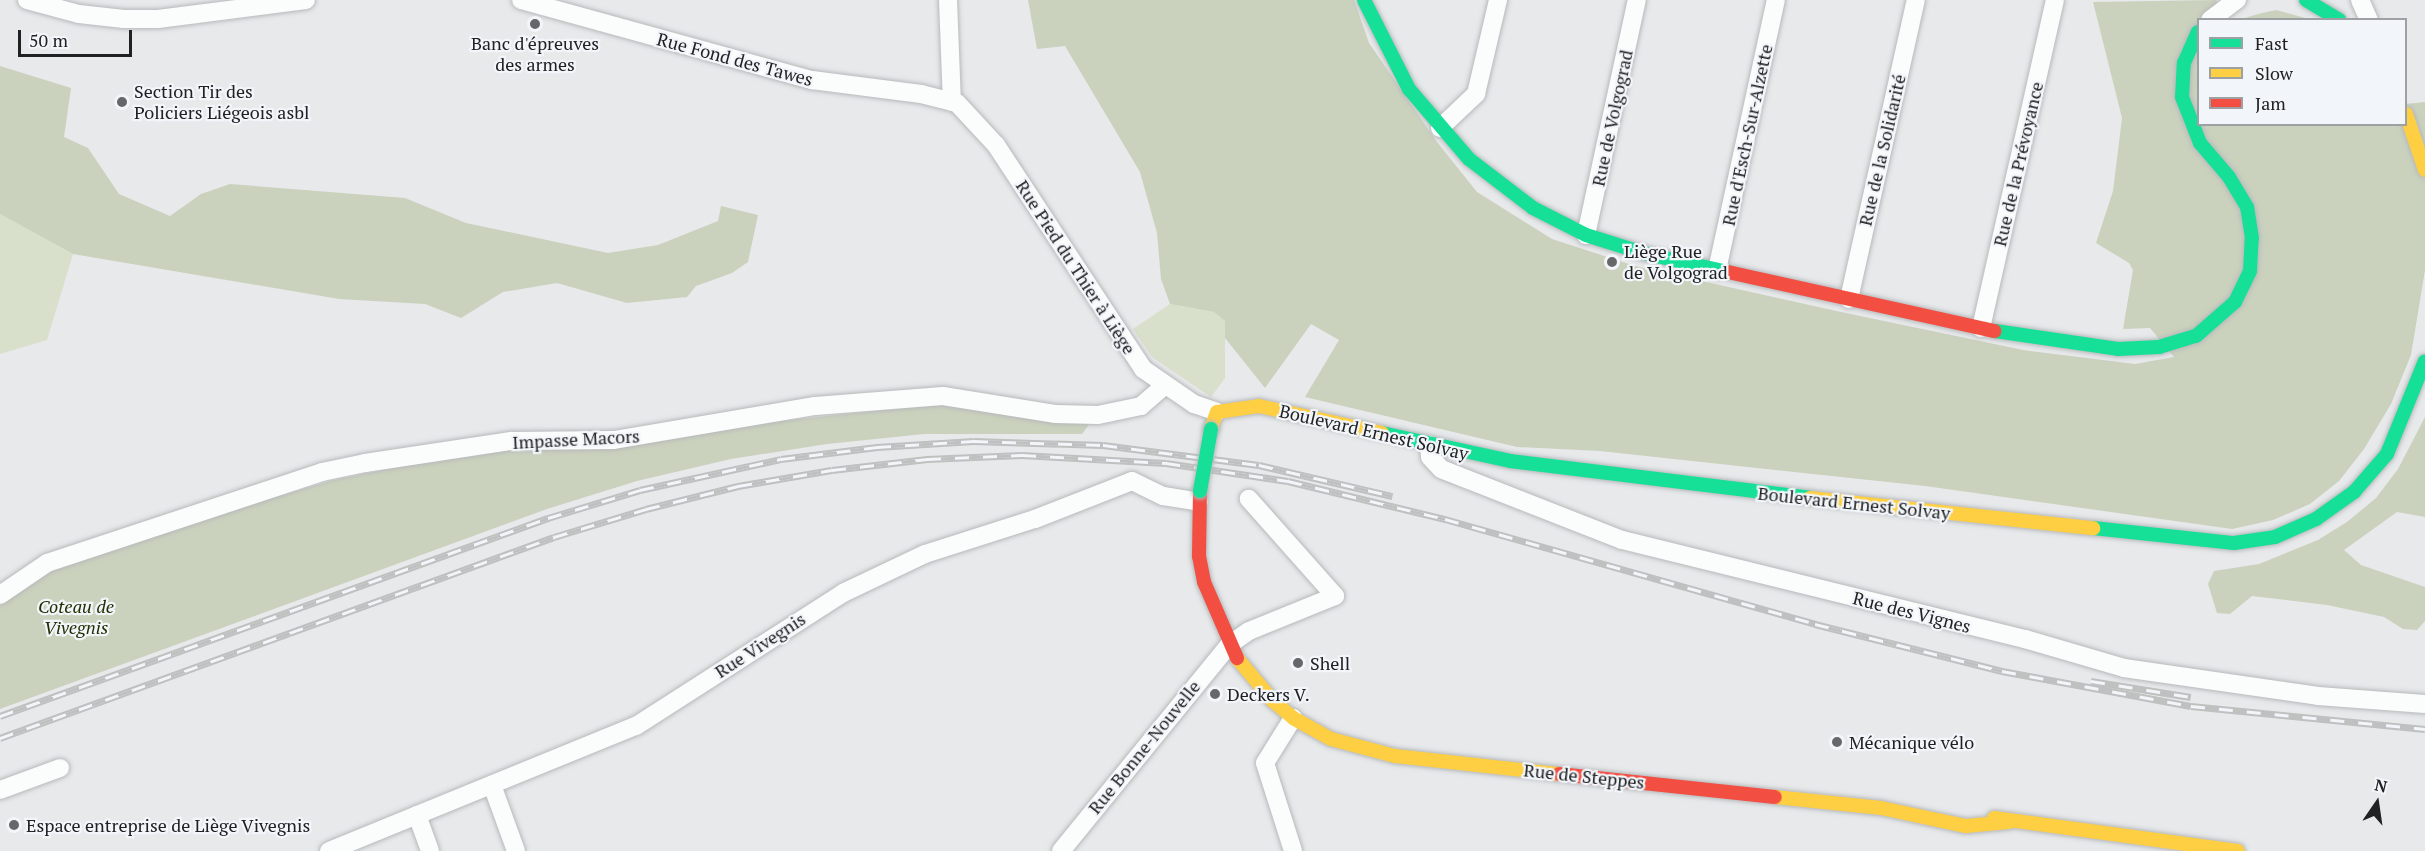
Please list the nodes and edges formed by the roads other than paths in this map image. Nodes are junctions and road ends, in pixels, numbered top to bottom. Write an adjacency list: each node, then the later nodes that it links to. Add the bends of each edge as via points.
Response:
1 (27, 0): 14 (street)
2 (306, 0): 14 (street, via 158,19)
3 (521, 0): 19 (street, Rue Fond des Tawes, via 812,80)
4 (948, 0): 19 (street)
5 (1364, 0): 21 (street, via 1397,71)
6 (1498, 0): 21 (street, via 1476,94)
7 (1637, 0): 23 (street, Rue de Volgograd)
8 (1776, 0): 24 (street, Rue d'Esch-Sur-Alzette)
9 (1916, 0): 25 (street, Rue de la Solidarité)
10 (2055, 0): 26 (street, Rue de la Prévoyance)
11 (2237, 0): 15 (street)
12 (2306, 0): 16 (street)
13 (2360, 0): 17 (street)
14 (79, 7)
15 (2213, 18)
16 (2336, 18)
17 (2367, 18)
18 (2197, 36): 26 (street, via 2184,63 2181,80 2185,112 2200,143 2240,192 2250,222 2250,271 2235,302 2196,336 2159,347 2094,348)
19 (952, 102): 28 (street, Rue Pied du Thier à Liège, via 996,145 1124,344 1143,369)
20 (2407, 117): 22 (street)
21 (1440, 128): 23 (street, via 1469,159 1514,195)
22 (2425, 170)
23 (1587, 235): 24 (street, via 1643,254)
24 (1717, 270): 25 (street)
25 (1849, 299): 26 (street)
26 (1981, 328)
27 (2425, 361): 30 (street, Boulevard Ernest Solvay, via 2387,454 2354,492 2316,519 2275,537 2234,543 1768,494 1510,461)
28 (1165, 385): 29 (street, Rue Pied du Thier à Liège); 33 (street, Impasse Macors, via 1141,406 1098,415 1055,414 943,396 815,406 614,440 511,441 365,463 322,472 47,563)
29 (1214, 421): 30 (street, Boulevard Ernest Solvay, via 1259,406); 31 (street, Rue de Steppes, bridge)
30 (1429, 445): 35 (street, Rue des Vignes, via 1430,458 1441,469 1622,540 2025,639 2124,668 2318,696)
31 (1199, 496): 34 (street, Rue de Steppes, via 1198,556); 38 (street, Rue Vivegnis, via 1163,496 1132,481 1035,519 925,554 843,593 636,726)
32 (1249, 499): 34 (street, Rue Bonne-Nouvelle, via 1335,596 1249,631)
33 (0, 595)
34 (1229, 645): 36 (street, Rue de Steppes, via 1245,672); 45 (street, Rue Bonne-Nouvelle)
35 (2425, 704)
36 (1293, 718): 41 (street, Rue de Steppes, via 1330,739 1395,756 1881,808 1907,804 1954,809); 46 (street, via 1265,763)
37 (60, 768): 39 (street)
38 (492, 785): 40 (street, Rue Vivegnis); 44 (street)
39 (0, 789)
40 (417, 815): 42 (street, Rue Vivegnis); 43 (street)
41 (2118, 843): 47 (street, Rue de Steppes)
42 (329, 851)
43 (430, 851)
44 (516, 851)
45 (1061, 851)
46 (1293, 851)
47 (2238, 851)

